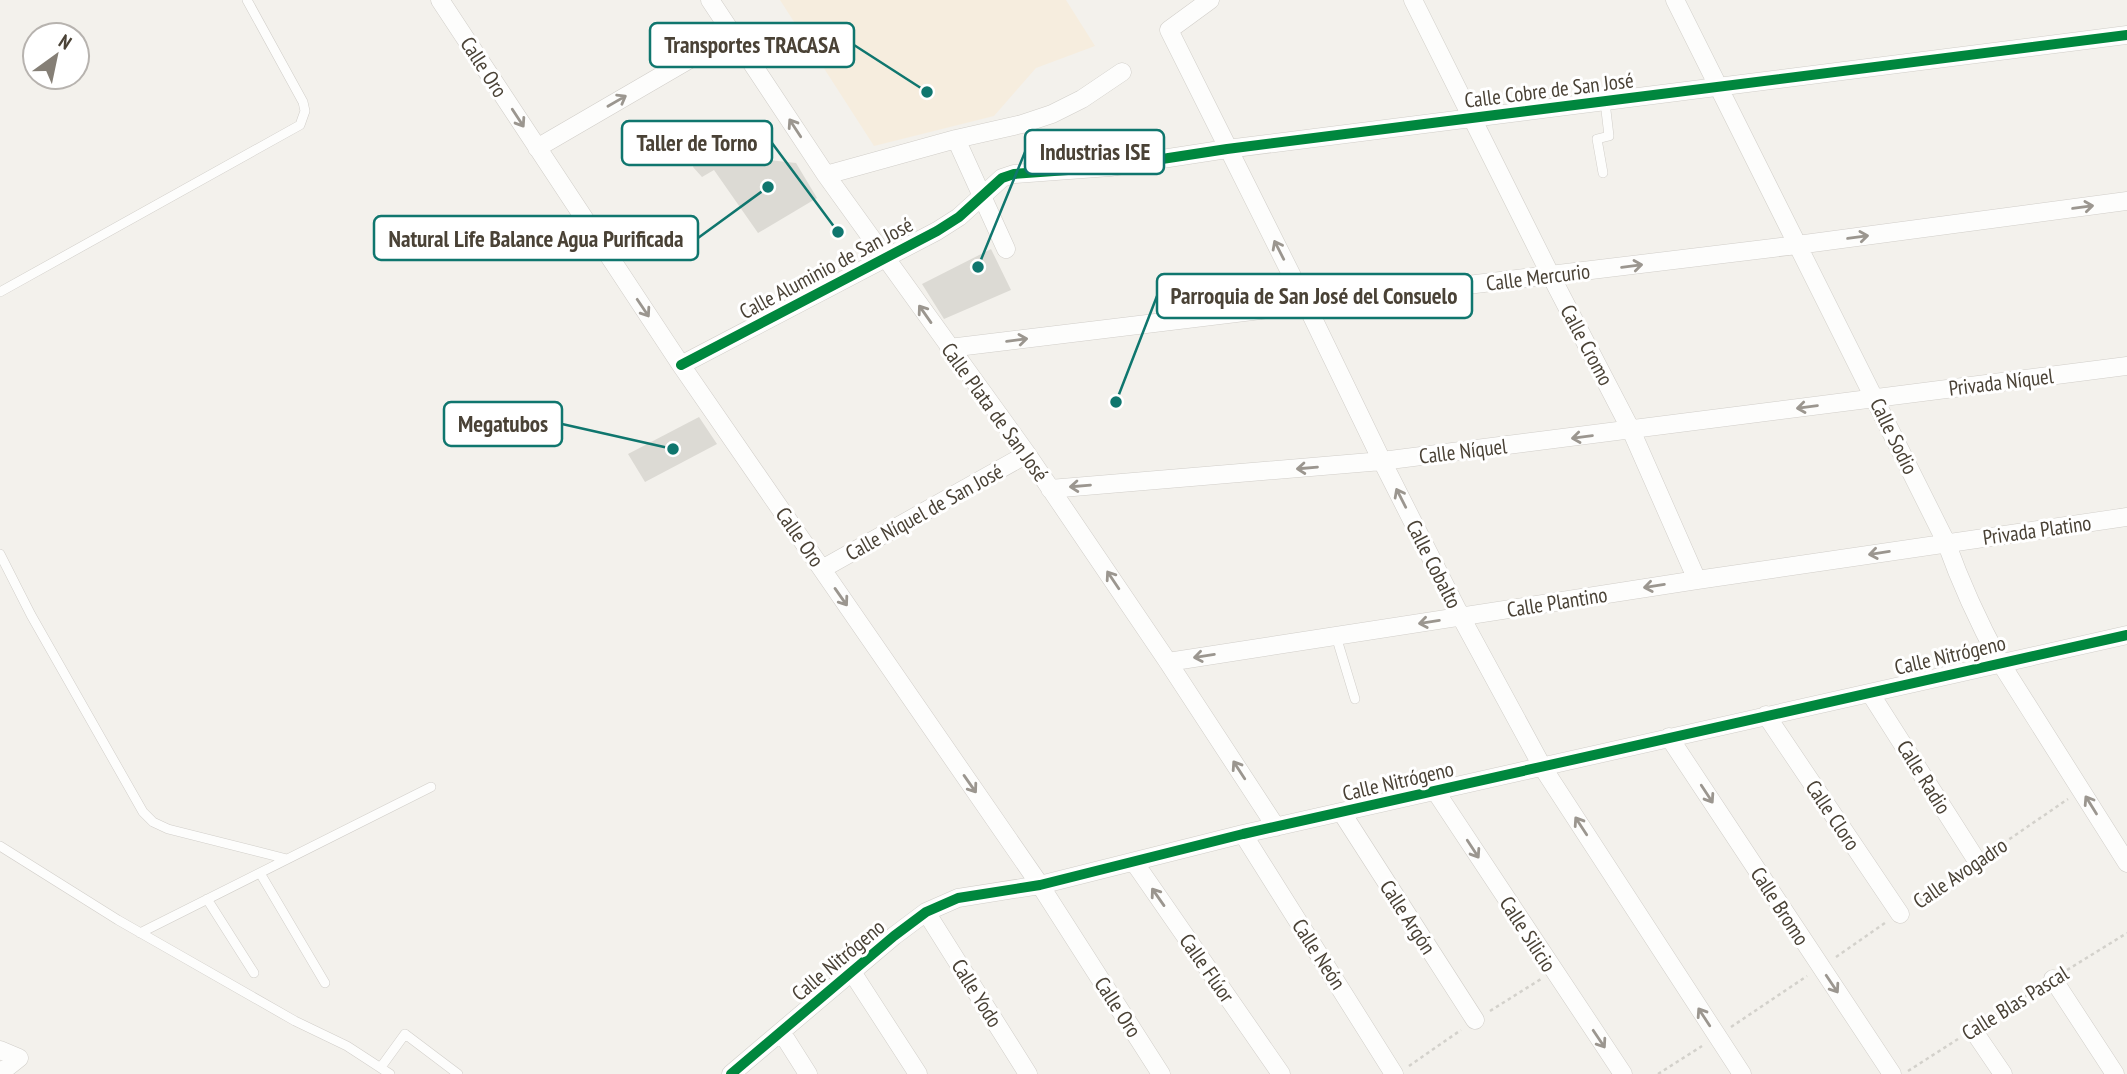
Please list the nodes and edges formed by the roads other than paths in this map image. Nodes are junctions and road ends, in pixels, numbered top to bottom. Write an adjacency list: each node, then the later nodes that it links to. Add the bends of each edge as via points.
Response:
1 (247, 0): 24 (lane, via 303,102 300,125)
2 (440, 0): 14 (street, Calle Oro, one-way to 14)
3 (710, 0): 7 (street, Calle Plata de San José)
4 (1210, 0): 15 (street, Calle Cobalto, via 1169,30)
5 (1413, 0): 12 (street, Calle Cromo)
6 (1675, 0): 10 (street, Calle Sodio)
7 (733, 34): 14 (street, one-way to 7); 17 (street, Calle Plata de San José, one-way to 7)
8 (2127, 35): 10 (street, Calle Cobre de San José)
9 (1122, 72): 13 (street, via 1052,114)
10 (1718, 87): 11 (street, Calle Cobre de San José); 20 (street, Calle Sodio)
11 (1605, 102): 12 (street, Calle Cobre de San José); 16 (lane, via 1609,136 1597,139)
12 (1473, 119): 15 (street, Calle Cobre de San José); 23 (street, Calle Cromo)
13 (956, 139): 17 (street); 18 (street)
14 (537, 148): 27 (street, Calle Oro, one-way to 27)
15 (1227, 149): 18 (street, Calle Cobre de San José, via 1110,167 1014,174 1002,177); 25 (street, Calle Cobalto, one-way to 15)
16 (1603, 173)
17 (826, 176): 22 (street, Calle Plata de San José)
18 (983, 195): 21 (street); 22 (street, Calle Aluminio de San José, via 959,217)
19 (2127, 201): 20 (street, Calle Mercurio, one-way to 19)
20 (1797, 246): 23 (street, Calle Mercurio, one-way to 20); 29 (street, Calle Sodio)
21 (1006, 249)
22 (887, 260): 26 (street, Calle Plata de San José, one-way to 22); 27 (street, Calle Aluminio de San José)
23 (1551, 276): 25 (street, Calle Mercurio); 30 (street, Calle Cromo)
24 (0, 292)
25 (1306, 304): 26 (street, Calle Mercurio, one-way to 25); 32 (street, Calle Cobalto)
26 (949, 348): 31 (street, Calle Plata de San José)
27 (681, 365): 37 (street, Calle Oro)
28 (2127, 366): 29 (street, Privada Níquel)
29 (1875, 398): 30 (street, Calle Níquel, one-way to 30); 35 (street, Calle Sodio)
30 (1632, 430): 32 (street, Calle Níquel, one-way to 32); 38 (street, Calle Cromo)
31 (1027, 454): 33 (street, Calle Plata de San José); 37 (street, Calle Níquel de San José)
32 (1382, 461): 33 (street, Calle Níquel, one-way to 33); 39 (street, Calle Cobalto, one-way to 32)
33 (1050, 489): 42 (street, Calle Plata de San José, one-way to 33)
34 (2127, 517): 35 (street, Privada Platino)
35 (1946, 542): 38 (street, Calle Plantino, one-way to 38); 43 (street, Calle Sodio)
36 (0, 554): 55 (lane, via 143,812 167,829)
37 (822, 569): 60 (street, Calle Oro, one-way to 60)
38 (1697, 580): 39 (street, Calle Plantino, one-way to 39)
39 (1461, 617): 40 (street, Calle Plantino, one-way to 40); 48 (street, Calle Cobalto)
40 (1336, 636): 42 (street, Calle Plantino, one-way to 42); 45 (lane)
41 (2125, 640): 43 (street, Calle Nitrógeno)
42 (1168, 662): 52 (street, Calle Plata de San José, one-way to 42)
43 (2000, 662): 44 (street, Calle Nitrógeno); 58 (street, Calle Sodio, one-way to 43)
44 (1870, 693): 46 (street, Calle Nitrógeno); 56 (street, Calle Radio)
45 (1355, 699)
46 (1766, 715): 47 (street, Calle Nitrógeno); 63 (street, Calle Cloro)
47 (1669, 737): 48 (street, Calle Nitrógeno); 86 (street, Calle Bromo, one-way to 86)
48 (1543, 768): 50 (street, Calle Nitrógeno); 85 (street, Calle Cobalto, one-way to 48)
49 (431, 787): 55 (lane)
50 (1436, 792): 51 (street, Calle Nitrógeno); 84 (street, Calle Silicio, one-way to 84)
51 (1342, 813): 52 (street, Calle Nitrógeno); 69 (street, Calle Argón)
52 (1276, 827): 53 (street, Calle Nitrógeno)
53 (1243, 834): 57 (street, Calle Nitrógeno); 83 (street, Calle Neón)
54 (0, 846): 64 (lane)
55 (286, 859): 59 (lane)
56 (1977, 861)
57 (1133, 862): 60 (street, Calle Nitrógeno); 82 (street, Calle Flúor, one-way to 57)
58 (2127, 863)
59 (260, 873): 61 (lane); 68 (lane)
60 (1040, 885): 62 (street, Calle Nitrógeno, via 958,898); 81 (street, Calle Oro)
61 (207, 899): 64 (lane); 66 (lane)
62 (926, 912): 65 (street, Calle Nitrógeno); 80 (street, Calle Yodo)
63 (1900, 914)
64 (140, 933): 73 (lane)
65 (852, 972): 71 (street, Calle Nitrógeno); 79 (street)
66 (254, 973)
67 (2053, 979): 88 (street)
68 (326, 983)
69 (1475, 1020)
70 (1973, 1030): 87 (street)
71 (782, 1033): 77 (street, Calle Nitrógeno); 78 (street)
72 (0, 1050): 74 (street, via 19,1058)
73 (381, 1067): 75 (lane); 76 (lane, via 405,1034)
74 (0, 1073)
75 (390, 1074)
76 (458, 1074)
77 (731, 1074)
78 (808, 1074)
79 (918, 1074)
80 (1028, 1074)
81 (1161, 1074)
82 (1281, 1074)
83 (1394, 1074)
84 (1623, 1074)
85 (1742, 1074)
86 (1892, 1074)
87 (2003, 1074)
88 (2115, 1074)

